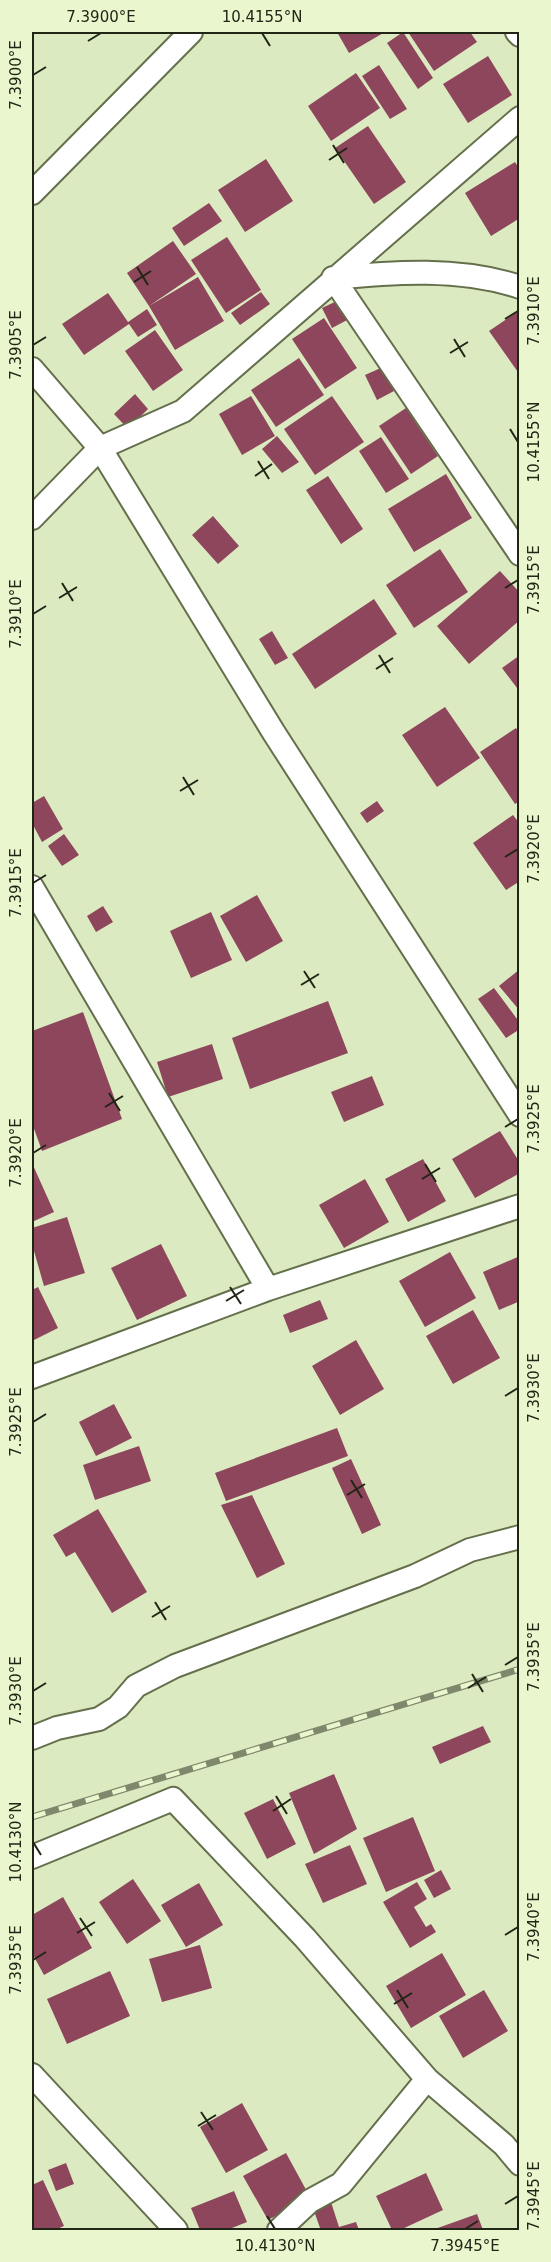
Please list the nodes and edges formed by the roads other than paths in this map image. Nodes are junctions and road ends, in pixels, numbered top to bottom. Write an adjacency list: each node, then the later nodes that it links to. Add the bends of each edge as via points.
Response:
1 (190, 32): 3 (street)
2 (519, 118): 4 (street)
3 (32, 193)
4 (333, 278): 5 (street, via 432,274 497,279); 7 (street, via 183,411); 9 (street)
5 (519, 287)
6 (32, 369): 7 (street)
7 (100, 448): 8 (street); 11 (street, via 274,733)
8 (32, 518)
9 (519, 554)
10 (32, 887): 13 (street)
11 (519, 1115)
12 (519, 1206): 13 (street)
13 (268, 1289): 14 (street)
14 (32, 1377)
15 (519, 1537): 16 (street, via 470,1550 415,1576 175,1666 136,1686 118,1707 99,1719)
16 (32, 1738)
17 (32, 1857): 19 (street, via 173,1799 305,1938)
18 (32, 2075): 22 (street)
19 (427, 2079): 20 (street); 23 (street, via 341,2184 310,2201)
20 (512, 2142): 21 (street)
21 (519, 2164)
22 (176, 2230)
23 (279, 2230)

